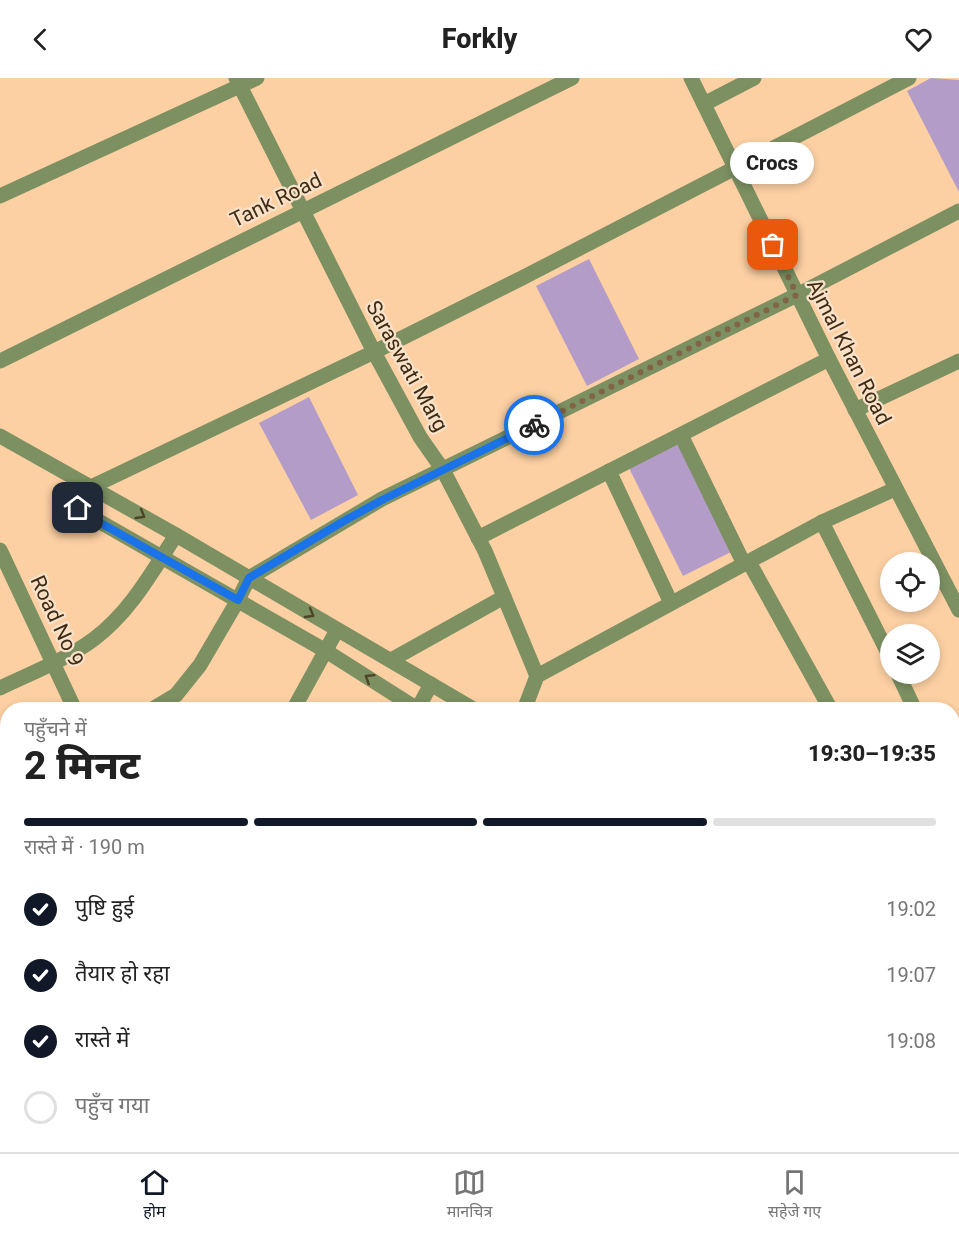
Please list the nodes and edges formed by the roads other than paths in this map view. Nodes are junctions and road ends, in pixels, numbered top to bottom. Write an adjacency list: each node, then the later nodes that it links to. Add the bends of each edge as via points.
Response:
1 (257, 78): 6 (street)
2 (572, 78): 10 (street, Tank Road)
3 (691, 78): 7 (street, Ajmal Khan Road)
4 (754, 78): 7 (street)
5 (909, 78): 8 (street)
6 (238, 82): 9 (street); 10 (street, Saraswati Marg)
7 (704, 104): 8 (street, Ajmal Khan Road)
8 (735, 169): 12 (street, Ajmal Khan Road); 13 (street)
9 (0, 196)
10 (302, 210): 13 (street, Saraswati Marg); 15 (street, Tank Road)
11 (959, 211): 12 (street)
12 (797, 295): 14 (street, Ajmal Khan Road); 20 (street)
13 (374, 352): 20 (street, Saraswati Marg, via 420,437); 22 (street)
14 (829, 359): 17 (street, Ajmal Khan Road); 18 (street)
15 (0, 361)
16 (959, 361): 17 (street)
17 (855, 410): 23 (street, Ajmal Khan Road)
18 (681, 435): 21 (street); 29 (street)
19 (0, 436): 22 (street)
20 (443, 470): 26 (street, Saraswati Marg); 31 (street, via 342,522)
21 (609, 471): 26 (street); 34 (street)
22 (91, 486): 25 (street, one-way to 25); 28 (street, via 78,508 81,512)
23 (896, 489): 24 (street); 35 (street, Ajmal Khan Road)
24 (822, 522): 29 (street); 37 (street)
25 (176, 535): 28 (street); 31 (street)
26 (478, 538): 32 (street, Saraswati Marg)
27 (0, 550): 30 (street, Road No 9)
28 (161, 558): 33 (street); 40 (street, via 117,619 93,640)
29 (747, 563): 34 (street); 52 (street)
30 (6, 575): 40 (street, Road No 9)
31 (249, 578): 33 (street); 36 (street, one-way to 36)
32 (504, 597): 39 (street); 41 (street, Saraswati Marg)
33 (238, 600): 38 (street); 46 (street, via 200,665 176,695)
34 (671, 603): 41 (street)
35 (959, 610)
36 (337, 630): 38 (street); 39 (street)
37 (880, 637)
38 (326, 651): 47 (street); 48 (street, one-way to 38)
39 (391, 660): 42 (street)
40 (53, 663): 44 (street); 45 (street, Road No 9)
41 (537, 676): 51 (street)
42 (431, 684): 49 (street); 50 (street)
43 (903, 684): 53 (street)
44 (0, 688)
45 (71, 702)
46 (164, 702)
47 (297, 702)
48 (407, 702)
49 (422, 702)
50 (461, 702)
51 (527, 702)
52 (826, 702)
53 (911, 702)

